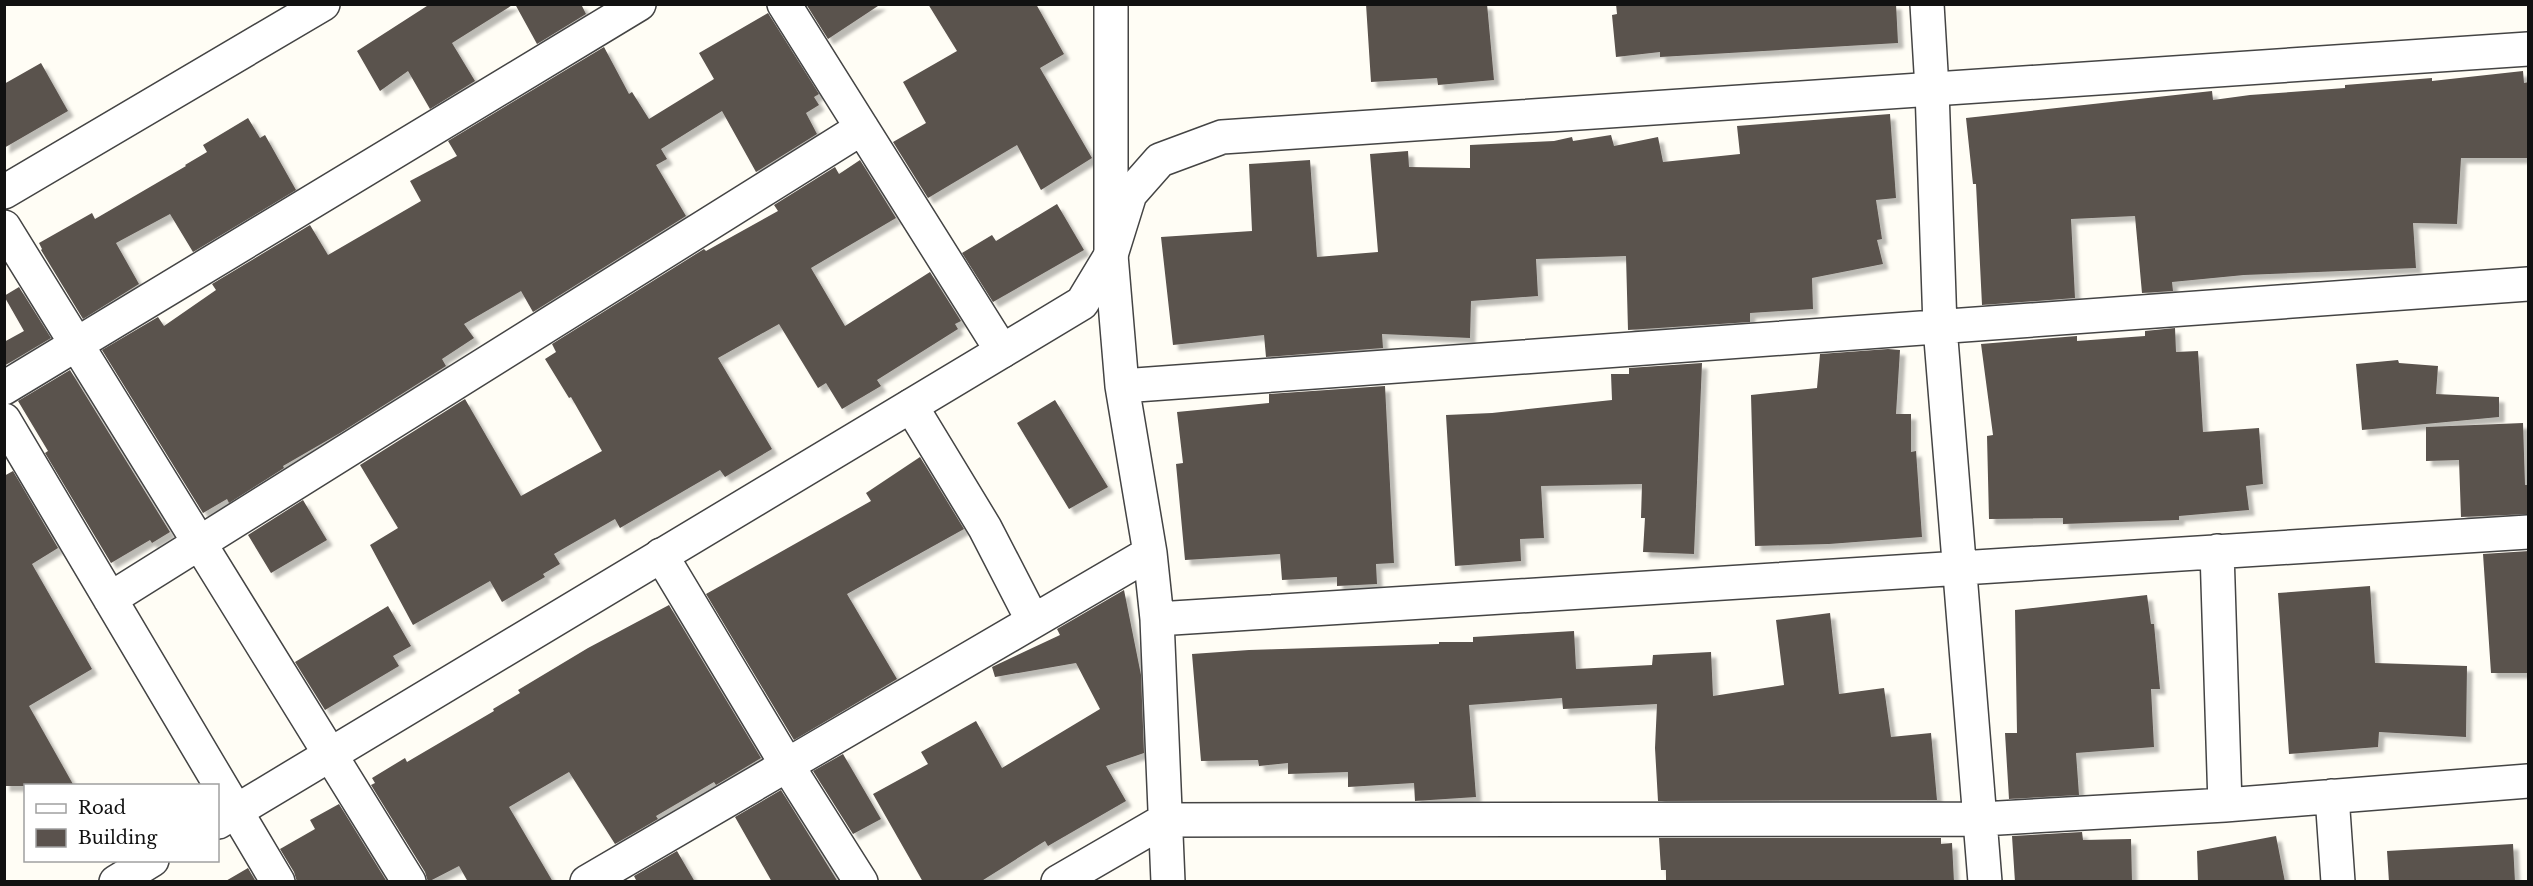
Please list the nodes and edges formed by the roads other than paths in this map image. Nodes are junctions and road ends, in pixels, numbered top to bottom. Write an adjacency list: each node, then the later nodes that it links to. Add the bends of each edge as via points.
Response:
1 (323, 4): 9 (street)
2 (639, 4): 14 (street)
3 (784, 4): 8 (street)
4 (1111, 4): 11 (street)
5 (1927, 4): 7 (street)
6 (2529, 49): 7 (street)
7 (1932, 89): 11 (street, via 1222,137 1160,160 1130,194); 13 (street)
8 (862, 128): 15 (street); 21 (street)
9 (4, 192)
10 (4, 226): 14 (street)
11 (1110, 255): 15 (street, via 1082,303); 16 (street)
12 (2529, 284): 13 (street)
13 (1940, 327): 16 (street); 25 (street)
14 (77, 344): 17 (street); 21 (street)
15 (1002, 351): 18 (street)
16 (1122, 386): 23 (street)
17 (4, 388)
18 (911, 406): 24 (street); 28 (street, via 985,528)
19 (4, 420): 26 (street)
20 (2529, 532): 22 (street)
21 (200, 543): 26 (street); 29 (street)
22 (2217, 551): 25 (street); 35 (street)
23 (1150, 553): 27 (street); 28 (street)
24 (662, 555): 29 (street); 30 (street)
25 (1959, 567): 27 (street); 37 (street)
26 (110, 599): 32 (street)
27 (1157, 619): 38 (street)
28 (1033, 621): 30 (street)
29 (329, 753): 36 (street); 42 (street)
30 (787, 765): 43 (street); 44 (street)
31 (2529, 781): 33 (street)
32 (210, 784)
33 (2332, 796): 35 (street); 48 (street)
34 (219, 801): 36 (street)
35 (2225, 804): 37 (street)
36 (227, 816): 41 (street)
37 (1981, 819): 38 (street); 47 (street)
38 (1165, 820): 45 (street); 46 (street)
39 (150, 862): 40 (street)
40 (116, 882)
41 (278, 882)
42 (409, 882)
43 (587, 882)
44 (861, 882)
45 (1058, 882)
46 (1168, 882)
47 (1985, 882)
48 (2338, 882)

